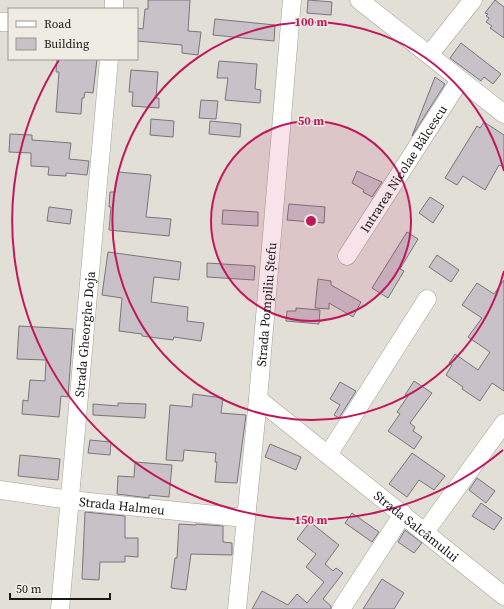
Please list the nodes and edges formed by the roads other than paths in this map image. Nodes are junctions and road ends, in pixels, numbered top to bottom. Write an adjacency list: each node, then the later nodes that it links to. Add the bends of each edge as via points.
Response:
1 (292, 0): 10 (street, Strada Pompiliu Ștefu)
2 (359, 0): 4 (street)
3 (473, 0): 4 (street)
4 (429, 55): 6 (street)
5 (109, 60): 14 (street, Strada Gheorghe Doja)
6 (460, 80): 7 (street); 8 (street, Intrarea Nicolae Bălcescu)
7 (504, 114)
8 (347, 256)
9 (427, 299): 12 (street)
10 (258, 399): 12 (street, Strada Salcâmului); 16 (street, Strada Pompiliu Ștefu)
11 (504, 423): 17 (street)
12 (328, 455): 15 (street, Strada Salcâmului)
13 (0, 490): 14 (street, Strada Halmeu)
14 (70, 500): 16 (street, Strada Halmeu); 19 (street, Strada Gheorghe Doja)
15 (403, 514): 17 (street, Strada Salcâmului); 21 (street)
16 (245, 518): 20 (street, Strada Pompiliu Ștefu)
17 (425, 532): 18 (street, Strada Salcâmului)
18 (504, 596)
19 (60, 609)
20 (237, 609)
21 (341, 609)

